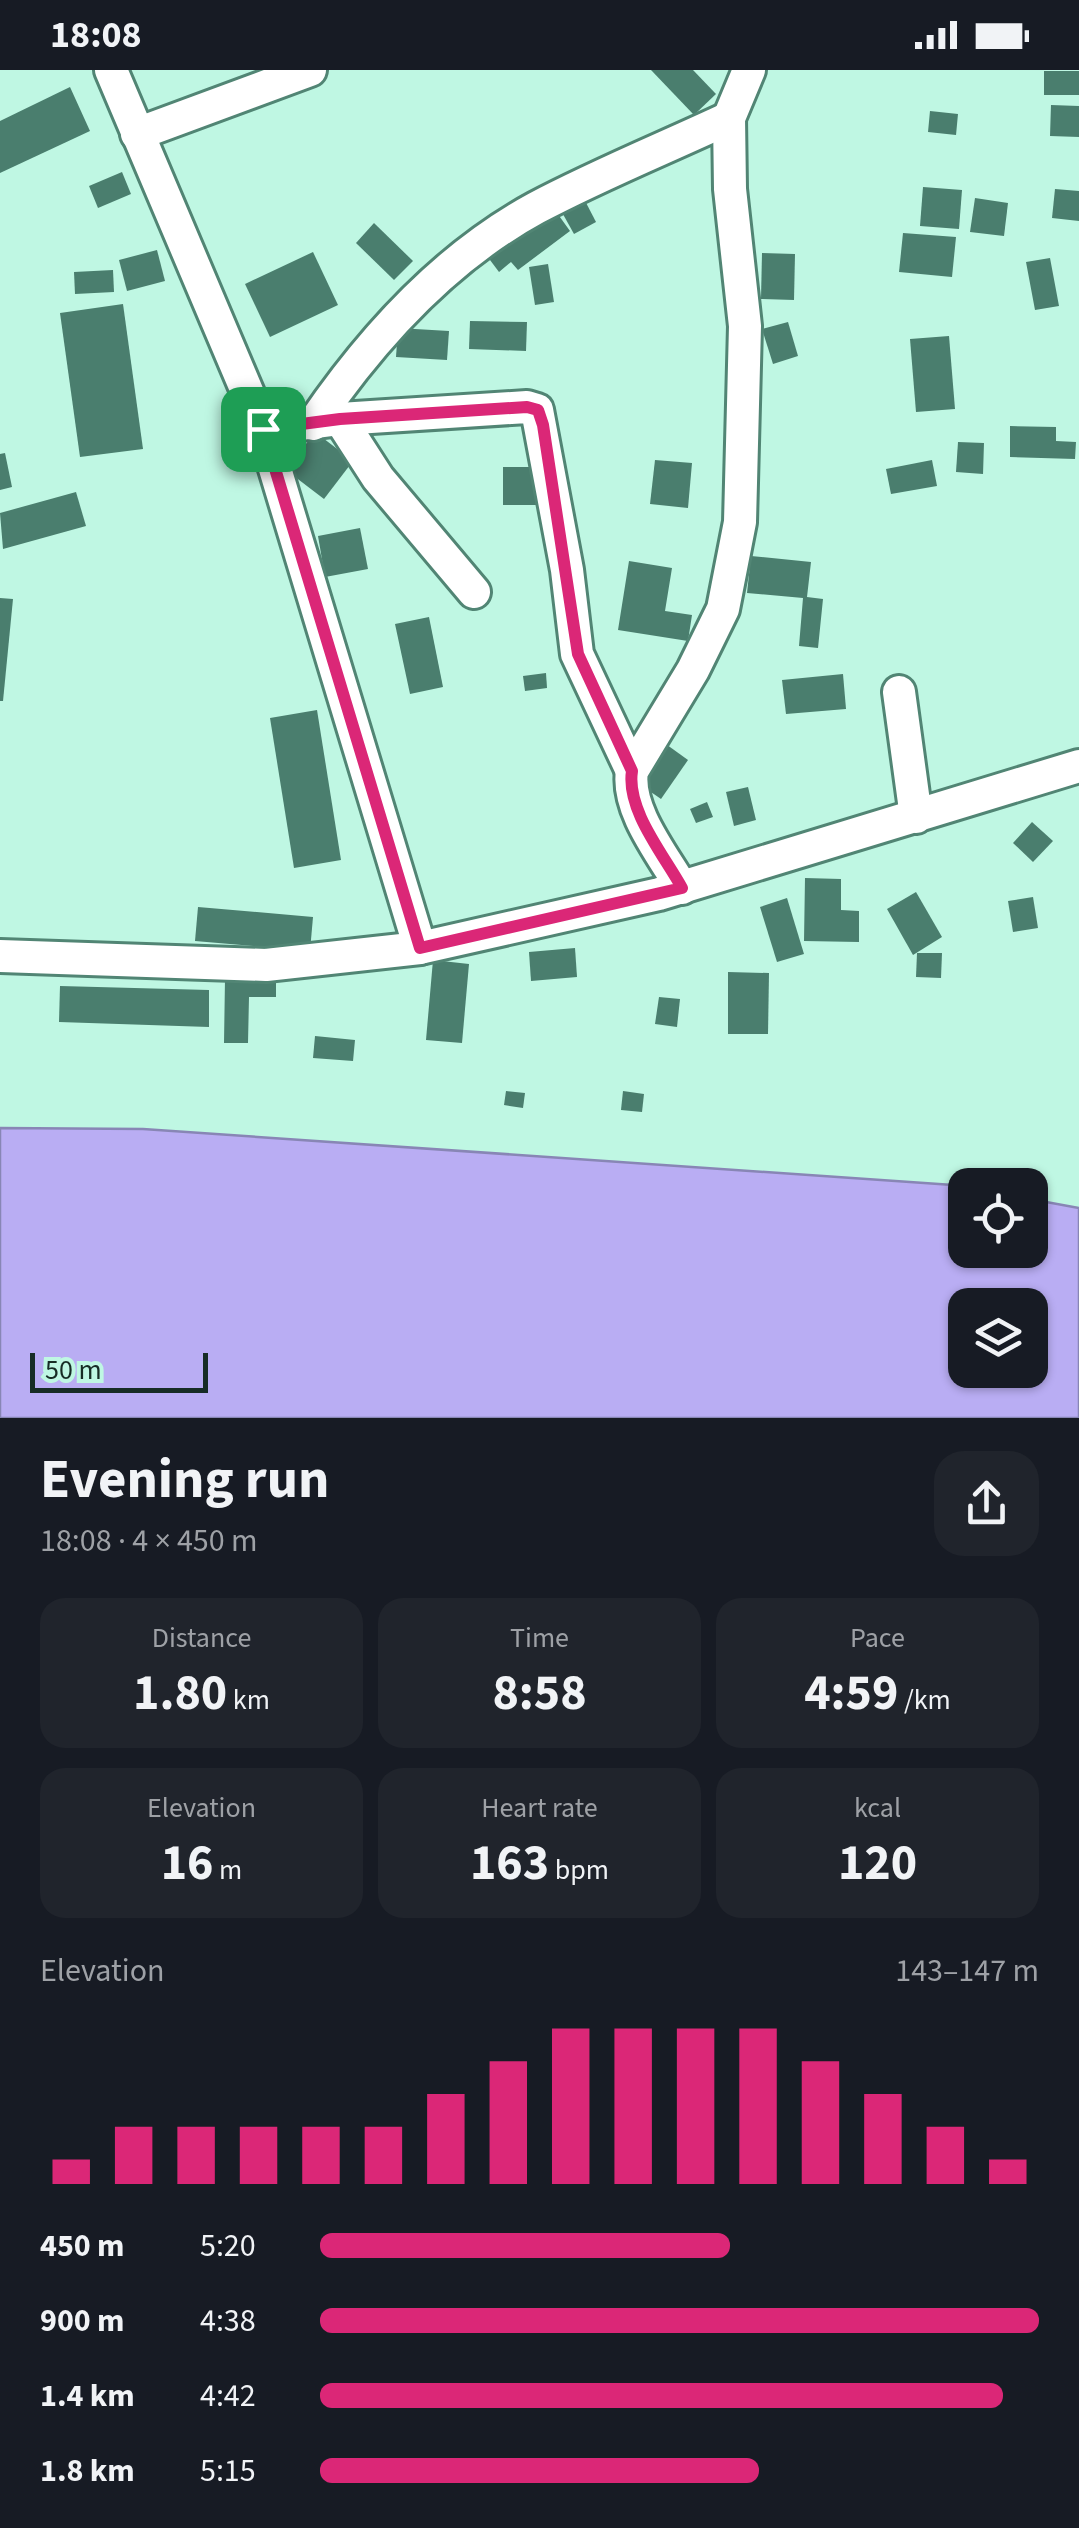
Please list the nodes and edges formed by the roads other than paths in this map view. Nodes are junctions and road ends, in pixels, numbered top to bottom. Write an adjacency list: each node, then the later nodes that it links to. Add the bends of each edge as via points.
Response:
1 (111, 70): 5 (street)
2 (310, 70): 5 (street)
3 (749, 70): 4 (street)
4 (729, 118): 6 (street, via 534,209 463,257 346,376); 11 (street, via 745,326 740,522 723,609)
5 (137, 134): 7 (street)
6 (327, 421): 7 (street); 8 (street); 11 (street, via 538,410 578,654)
7 (263, 429): 14 (street)
8 (474, 592)
9 (899, 692): 12 (street)
10 (1079, 766): 12 (street)
11 (632, 771): 13 (street, via 643,820)
12 (916, 817): 13 (street)
13 (682, 888): 14 (street)
14 (420, 948): 15 (street, via 266,966)
15 (0, 956)

